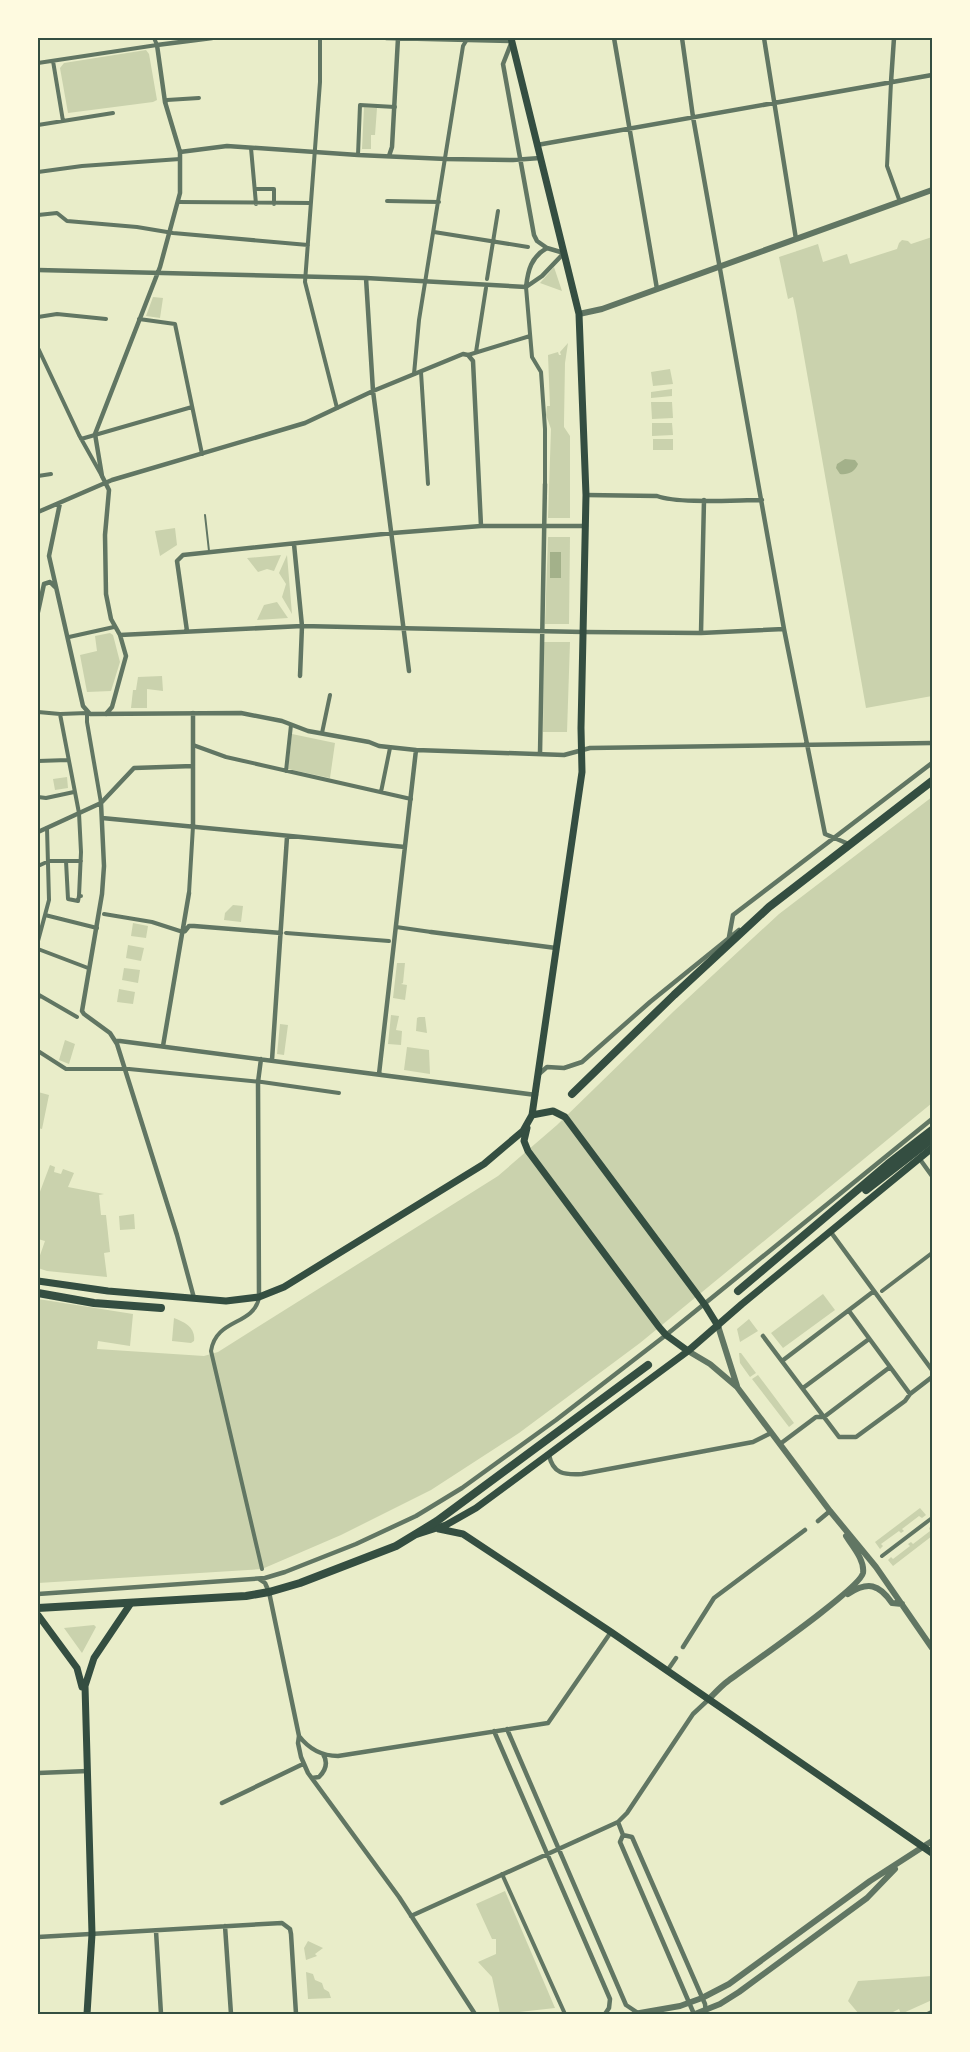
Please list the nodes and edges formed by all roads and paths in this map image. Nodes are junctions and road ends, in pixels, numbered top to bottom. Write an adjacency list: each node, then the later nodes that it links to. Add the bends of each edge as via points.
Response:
1 (154, 38): 12 (street)
2 (212, 38): 12 (street)
3 (320, 38): 29 (street)
4 (386, 38): 5 (street)
5 (398, 38): 11 (street); 20 (street)
6 (614, 38): 25 (street)
7 (682, 38): 22 (street)
8 (764, 38): 19 (street)
9 (894, 38): 16 (street)
10 (512, 39): 11 (street); 26 (main road); 35 (street, via 503,64)
11 (466, 41): 34 (street)
12 (157, 45): 13 (street); 18 (street)
13 (53, 61): 14 (street); 23 (street)
14 (38, 63)
15 (933, 75): 16 (street)
16 (891, 82): 19 (street); 42 (street, via 887,153)
17 (199, 98): 18 (street)
18 (165, 102): 28 (street)
19 (774, 103): 22 (street); 50 (street)
20 (395, 107): 30 (street, via 360,105); 31 (street)
21 (113, 113): 23 (street)
22 (693, 117): 25 (street); 56 (street)
23 (63, 121): 24 (street)
24 (38, 125)
25 (629, 129): 26 (street); 65 (street)
26 (537, 145): 32 (main road)
27 (251, 147): 28 (street); 29 (street); 37 (street)
28 (180, 152): 33 (street)
29 (315, 152): 30 (street); 43 (street)
30 (358, 155): 31 (street)
31 (389, 156): 34 (street)
32 (540, 158): 35 (street); 55 (main road)
33 (180, 159): 36 (street); 40 (street)
34 (446, 159): 35 (street); 41 (street)
35 (519, 160): 54 (street, via 534,235)
36 (38, 172)
37 (255, 189): 44 (street); 45 (street, via 274,189)
38 (933, 190): 42 (street)
39 (387, 201): 41 (street)
40 (178, 202): 44 (street); 49 (street)
41 (439, 202): 48 (street)
42 (900, 202): 50 (street)
43 (311, 203): 45 (street); 52 (street)
44 (256, 204): 45 (street)
45 (274, 204)
46 (498, 211): 51 (street)
47 (38, 215): 49 (street, via 57,213 67,221)
48 (434, 232): 51 (street); 62 (street)
49 (170, 233): 52 (street); 58 (street)
50 (796, 239): 56 (street)
51 (494, 242): 53 (street); 61 (street)
52 (308, 245): 59 (street)
53 (528, 248)
54 (547, 248): 55 (street); 63 (street, via 531,263)
55 (564, 253): 63 (street); 66 (main road)
56 (720, 267): 65 (street); 90 (street)
57 (38, 270): 58 (street)
58 (158, 272): 59 (street); 69 (street)
59 (305, 277): 60 (street); 78 (street)
60 (366, 278): 62 (street); 76 (street)
61 (487, 279)
62 (426, 280): 63 (street); 75 (street)
63 (526, 286): 70 (street)
64 (486, 288): 72 (street)
65 (657, 289): 66 (street)
66 (579, 314): 88 (main road)
67 (38, 317): 68 (street, via 57,314)
68 (106, 319)
69 (139, 319): 77 (street, via 175,324); 79 (street)
70 (530, 336): 72 (street); 87 (street, via 532,357 541,372)
71 (38, 348): 80 (street)
72 (476, 352): 73 (street)
73 (468, 355): 74 (street); 94 (street, via 473,362)
74 (421, 372): 75 (street); 86 (street)
75 (414, 374): 76 (street)
76 (373, 391): 78 (street); 97 (street)
77 (192, 407): 79 (street); 81 (street)
78 (337, 408): 81 (street, via 305,423)
79 (95, 434): 80 (street); 84 (street)
80 (81, 439): 84 (street)
81 (202, 454): 85 (street)
82 (51, 474): 83 (street)
83 (38, 476)
84 (102, 476): 85 (street)
85 (106, 483): 91 (street); 103 (street, via 109,492 104,575)
86 (428, 484)
87 (545, 484): 95 (street)
88 (586, 495): 89 (street); 96 (main road)
89 (704, 500): 90 (street); 109 (street)
90 (762, 500): 105 (street)
91 (60, 503): 92 (street); 100 (street, via 49,556)
92 (38, 512)
93 (205, 515): 99 (lane)
94 (481, 526): 95 (street); 97 (street)
95 (545, 526): 96 (street); 107 (street)
96 (586, 526): 108 (main road)
97 (393, 533): 98 (street); 104 (street)
98 (294, 544): 99 (street); 102 (street)
99 (209, 552): 106 (street, via 183,555 177,561)
100 (56, 589): 101 (street, via 51,583 44,584); 111 (street)
101 (38, 612)
102 (302, 626): 104 (street); 106 (street); 113 (street)
103 (114, 627): 110 (street); 111 (street)
104 (405, 628): 107 (street); 112 (street)
105 (784, 629): 109 (street); 123 (street)
106 (187, 631): 110 (street)
107 (541, 631): 108 (street); 128 (street)
108 (584, 632): 109 (street); 127 (main road)
109 (701, 633)
110 (120, 635): 119 (street, via 125,661 112,707)
111 (69, 637): 116 (street)
112 (409, 671)
113 (300, 676)
114 (330, 695): 121 (street)
115 (38, 712): 118 (street); 129 (street)
116 (87, 713): 118 (street); 119 (street); 140 (street)
117 (193, 713): 119 (street); 120 (street, via 241,713); 124 (street)
118 (60, 714): 130 (street)
119 (105, 715)
120 (291, 725): 121 (street); 134 (street)
121 (322, 733): 125 (street)
122 (933, 743): 123 (street)
123 (808, 744): 127 (street); 147 (street, via 825,834)
124 (193, 745): 133 (street); 134 (street)
125 (390, 748): 126 (street); 137 (street)
126 (416, 750): 128 (street); 139 (street)
127 (582, 751): 128 (street); 166 (main road)
128 (540, 754)
129 (38, 756)
130 (68, 760): 131 (street); 136 (street)
131 (38, 761)
132 (933, 763): 147 (street)
133 (193, 766): 140 (street, via 136,767); 143 (street)
134 (286, 771): 137 (street)
135 (933, 781): 148 (main road)
136 (74, 792): 138 (street); 141 (street)
137 (381, 792): 139 (street)
138 (38, 797)
139 (411, 799): 149 (street)
140 (101, 803): 141 (street); 142 (street)
141 (79, 813): 144 (street); 152 (street)
142 (102, 818): 143 (street); 159 (street, via 104,866)
143 (193, 826): 146 (street); 154 (street)
144 (48, 828): 145 (street); 150 (street)
145 (38, 832)
146 (287, 837): 149 (street); 162 (street)
147 (835, 839): 148 (street); 163 (street, via 733,915)
148 (851, 845): 155 (main road)
149 (405, 847): 158 (street)
150 (49, 861): 151 (street); 153 (street); 157 (street)
151 (66, 861): 152 (street); 152 (street, via 68,899 78,901)
152 (81, 861)
153 (38, 866)
154 (189, 893): 160 (street)
155 (769, 907): 163 (street); 181 (main road)
156 (104, 914): 160 (street)
157 (45, 915): 159 (street); 164 (street)
158 (396, 927): 161 (street); 177 (street)
159 (97, 928): 168 (street)
160 (184, 932): 162 (street, via 189,926); 172 (street)
161 (431, 932): 166 (street)
162 (284, 933): 165 (street); 175 (street)
163 (727, 939): 178 (street, via 582,1062 564,1068 547,1067)
164 (38, 941)
165 (389, 941)
166 (556, 948): 178 (main road)
167 (38, 949): 168 (street)
168 (88, 968): 171 (street, via 84,1014 110,1033)
169 (38, 999): 170 (street, via 39,995)
170 (77, 1017)
171 (117, 1044): 172 (street, via 118,1040); 176 (street)
172 (163, 1046): 174 (street)
173 (38, 1051): 176 (street, via 66,1069)
174 (261, 1059): 175 (street); 179 (street)
175 (272, 1060): 177 (street)
176 (124, 1069): 179 (street); 199 (street)
177 (379, 1074): 182 (street)
178 (539, 1074): 182 (main road)
179 (258, 1082): 180 (street); 198 (street)
180 (339, 1093)
181 (572, 1094)
182 (536, 1095): 183 (main road)
183 (531, 1119): 198 (main road, via 484,1164 284,1287); 200 (main road, via 553,1111 565,1117); 204 (main road, via 524,1141 528,1151)
184 (933, 1119): 200 (street)
185 (933, 1130): 190 (main road)
186 (933, 1138): 190 (main road)
187 (933, 1148): 188 (main road)
188 (919, 1158): 189 (street); 191 (main road)
189 (933, 1176)
190 (821, 1222): 194 (main road)
191 (830, 1232): 195 (street); 203 (main road)
192 (933, 1253): 196 (street)
193 (38, 1281): 199 (main road)
194 (738, 1291)
195 (874, 1291): 202 (street); 211 (street)
196 (882, 1292)
197 (38, 1293): 201 (main road, via 94,1303)
198 (259, 1297): 199 (main road); 227 (street, via 254,1310 215,1336 211,1351)
199 (194, 1299)
200 (705, 1305): 203 (main road); 204 (street)
201 (161, 1308)
202 (849, 1311): 206 (street); 208 (street)
203 (718, 1326): 207 (main road); 213 (street)
204 (666, 1335): 207 (main road); 228 (street, via 556,1420 416,1516 346,1548)
205 (763, 1336): 208 (street)
206 (869, 1339): 210 (street); 214 (street)
207 (688, 1351): 213 (street); 219 (main road)
208 (782, 1361): 214 (street)
209 (648, 1365): 225 (main road)
210 (890, 1367): 215 (street); 216 (street)
211 (933, 1370)
212 (933, 1377): 215 (street)
213 (737, 1387): 217 (street)
214 (802, 1388): 216 (street)
215 (910, 1394): 216 (street, via 856,1437 839,1437)
216 (824, 1417): 218 (street, via 816,1417)
217 (771, 1433): 218 (street); 219 (street, via 753,1442 582,1474 561,1474)
218 (780, 1444): 220 (street)
219 (549, 1455): 223 (main road, via 476,1508)
220 (832, 1514): 222 (street); 232 (street, via 861,1560 862,1574); 233 (street)
221 (933, 1518): 226 (street)
222 (818, 1521)
223 (439, 1529): 225 (main road); 236 (main road, via 463,1534)
224 (805, 1530): 237 (street, via 714,1598)
225 (417, 1535): 229 (main road, via 379,1553)
226 (882, 1556)
227 (262, 1569)
228 (259, 1579): 229 (street); 230 (street)
229 (269, 1592): 231 (main road); 245 (street)
230 (38, 1594)
231 (131, 1603): 234 (main road); 242 (main road, via 90,1665)
232 (834, 1603): 233 (street, via 859,1587 869,1586 882,1590 892,1603); 241 (street)
233 (902, 1604): 238 (street)
234 (38, 1608)
235 (38, 1615): 242 (main road, via 77,1668)
236 (611, 1632): 240 (main road); 243 (street, via 548,1723)
237 (683, 1647)
238 (933, 1647)
239 (676, 1658): 240 (street)
240 (667, 1671): 241 (main road)
241 (708, 1700): 254 (street, via 693,1714); 257 (main road)
242 (84, 1704): 250 (main road)
243 (507, 1729): 244 (street); 258 (street)
244 (494, 1731): 247 (street, via 338,1756); 260 (street)
245 (299, 1736): 246 (street); 248 (street)
246 (316, 1750): 247 (street); 248 (street)
247 (322, 1754): 252 (street, via 326,1762 323,1773)
248 (301, 1757): 249 (street)
249 (303, 1764): 252 (street); 253 (street)
250 (88, 1771): 251 (street); 266 (main road)
251 (38, 1773)
252 (311, 1777): 263 (street)
253 (222, 1803)
254 (618, 1822): 255 (street); 258 (street)
255 (623, 1835): 268 (street, via 632,1837); 269 (street, via 620,1842)
256 (933, 1841): 257 (street)
257 (924, 1847): 259 (main road); 261 (street)
258 (558, 1849): 260 (street); 280 (street, via 626,2005)
259 (933, 1853)
260 (547, 1854): 262 (street); 278 (street, via 610,1999)
261 (900, 1863): 268 (street, via 729,1984); 270 (street, via 867,1898)
262 (502, 1874): 263 (street); 277 (street)
263 (411, 1916): 276 (street)
264 (225, 1926): 265 (street); 274 (street); 275 (street, via 278,1922 290,1929)
265 (156, 1931): 266 (street); 273 (street)
266 (92, 1934): 267 (street); 272 (main road)
267 (38, 1936)
268 (702, 1998): 269 (street); 270 (street)
269 (689, 2003): 280 (street); 281 (street)
270 (706, 2013): 281 (street)
271 (933, 2013): 282 (street)
272 (87, 2014)
273 (161, 2014)
274 (231, 2014)
275 (296, 2014)
276 (475, 2014)
277 (565, 2014)
278 (605, 2014)
279 (634, 2014): 280 (street)
280 (640, 2014)
281 (695, 2014)
282 (928, 2014)

